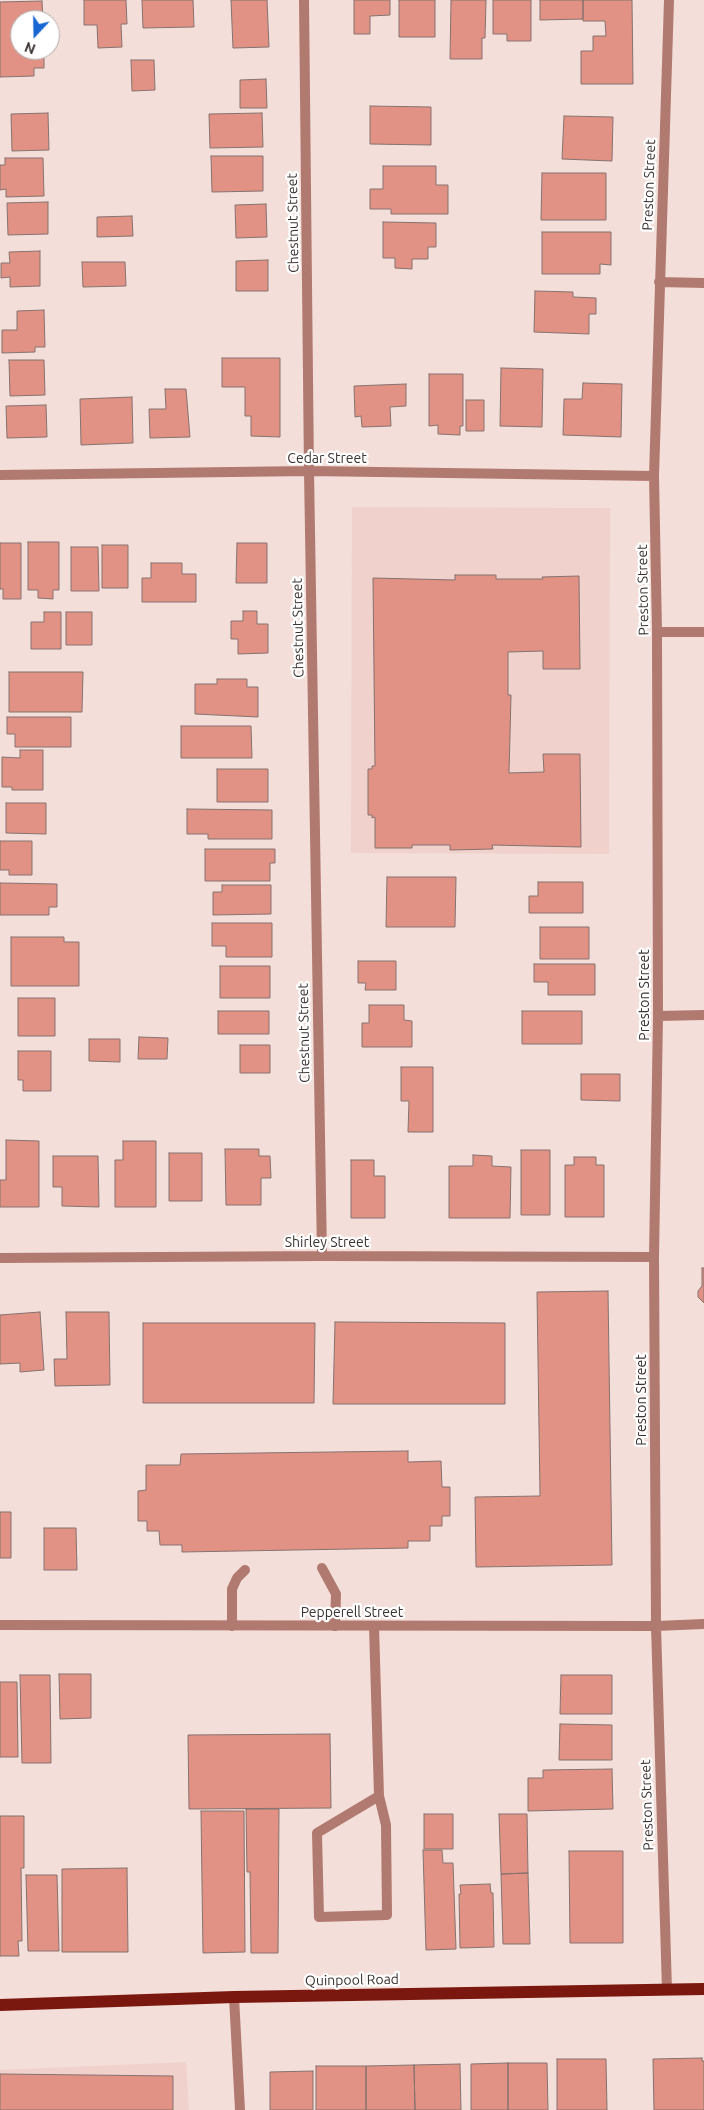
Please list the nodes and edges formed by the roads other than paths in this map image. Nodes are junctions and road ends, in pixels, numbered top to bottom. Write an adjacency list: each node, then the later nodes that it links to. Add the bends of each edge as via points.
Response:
1 (304, 0): 5 (street, Chestnut Street)
2 (669, 0): 3 (street, Preston Street)
3 (659, 282): 4 (street); 7 (street, Preston Street)
4 (704, 283)
5 (309, 471): 6 (street, Cedar Street); 7 (street, Cedar Street); 12 (street, Chestnut Street)
6 (0, 475)
7 (654, 476): 8 (street, Preston Street)
8 (657, 632): 9 (street); 11 (street, Preston Street)
9 (704, 632)
10 (704, 1015): 11 (street)
11 (658, 1016): 13 (street, Preston Street)
12 (322, 1256): 13 (street, Shirley Street); 14 (street, Shirley Street)
13 (654, 1257): 22 (street, Preston Street)
14 (0, 1258)
15 (322, 1568): 20 (street, via 336,1594)
16 (245, 1570): 19 (street, via 232,1589)
17 (704, 1624): 22 (street, Pepperell Street)
18 (0, 1625): 19 (street, Pepperell Street)
19 (232, 1626): 20 (street, Pepperell Street)
20 (335, 1626): 21 (street, Pepperell Street)
21 (374, 1626): 22 (street, Pepperell Street); 23 (street)
22 (656, 1626): 25 (street, Preston Street)
23 (380, 1796): 23 (street, via 386,1825 387,1915 319,1917 317,1833)
24 (704, 1989): 25 (main road, Quinpool Road)
25 (667, 1990): 26 (main road, Quinpool Road)
26 (234, 1997): 27 (main road, Quinpool Road); 28 (street)
27 (0, 2005)
28 (240, 2110)

